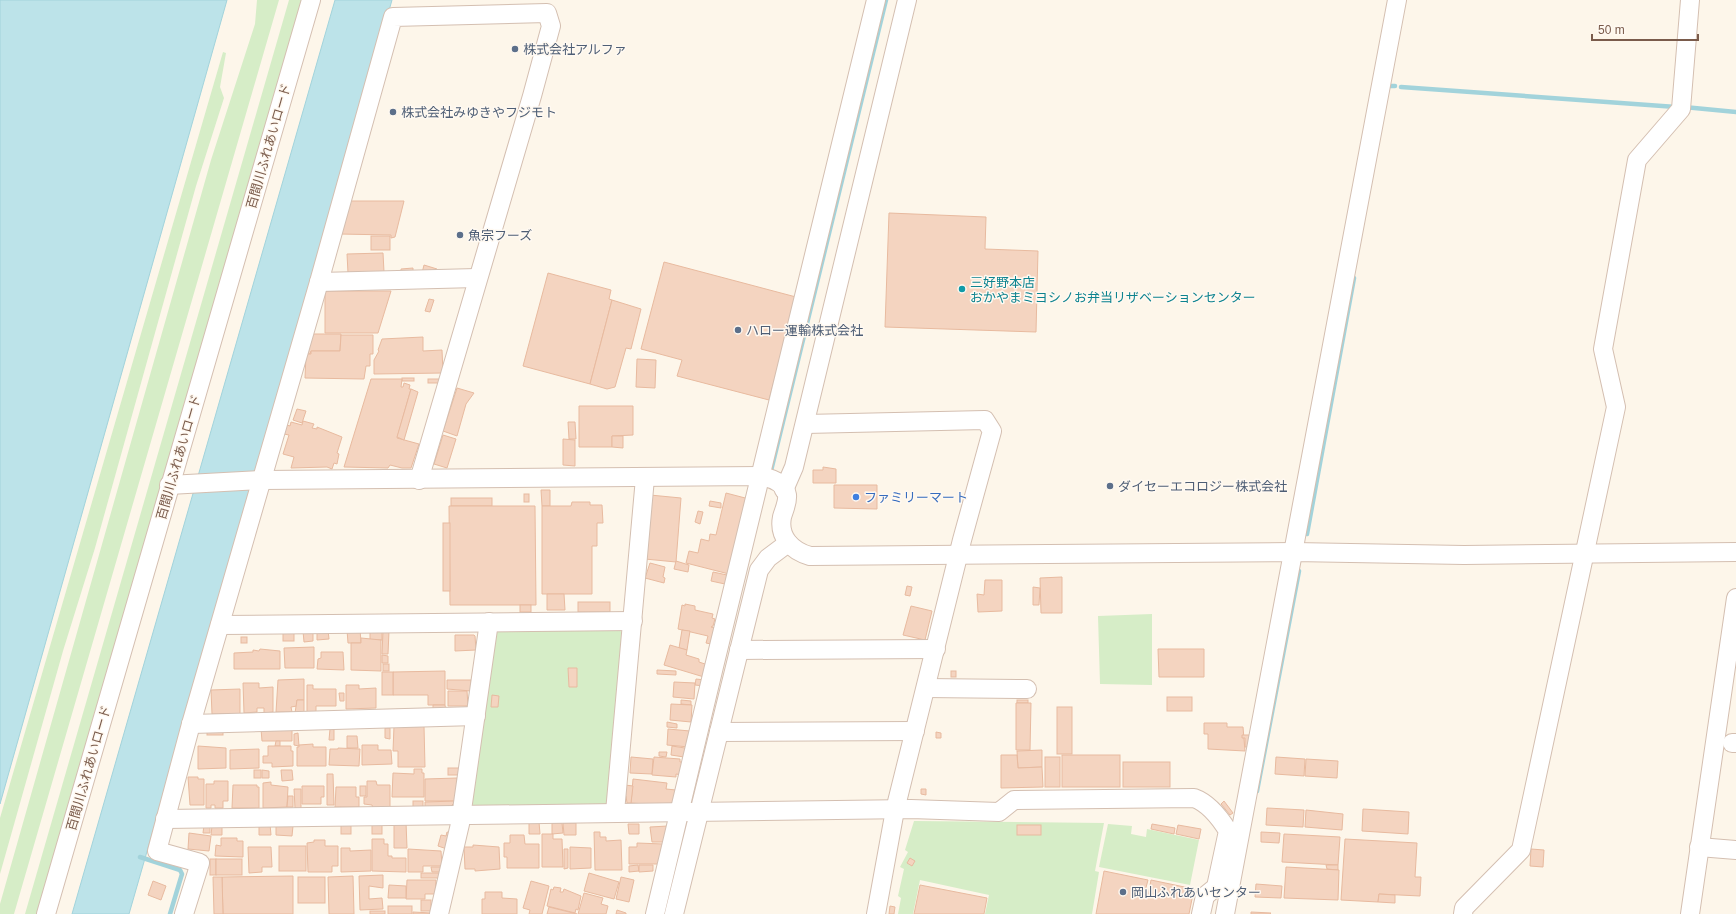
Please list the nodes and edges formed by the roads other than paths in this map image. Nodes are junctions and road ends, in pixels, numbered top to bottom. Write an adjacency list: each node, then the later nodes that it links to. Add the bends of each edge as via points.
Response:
1 (311, 0): 13 (street, 百間川ふれあいロード)
2 (876, 0): 12 (street)
3 (907, 0): 8 (street)
4 (1397, 0): 15 (street)
5 (1690, 0): 17 (street, via 1681,107 1637,160 1603,349 1616,407)
6 (477, 278): 7 (street); 7 (street, via 551,26 547,13 393,17); 11 (street)
7 (319, 282): 10 (street)
8 (805, 424): 12 (street, via 794,467); 18 (street, via 985,420 992,431)
9 (645, 478): 11 (street); 12 (street); 20 (street)
10 (256, 480): 11 (street); 13 (street); 22 (street)
11 (419, 480)
12 (770, 480): 14 (street, via 787,495 782,528); 33 (street)
13 (169, 485): 38 (street, 百間川ふれあいロード)
14 (788, 543): 18 (street, via 802,554 810,556); 24 (street, via 768,558 759,570)
15 (1294, 552): 17 (street, via 1464,555); 18 (street); 45 (street)
16 (1736, 552): 17 (street)
17 (1584, 553): 46 (street, via 1521,850 1464,908)
18 (958, 555): 23 (street)
19 (1736, 598): 36 (street)
20 (633, 621): 21 (street); 32 (street)
21 (489, 622): 22 (street); 27 (street)
22 (220, 625): 28 (street)
23 (936, 649): 24 (street); 25 (street)
24 (739, 650): 30 (street)
25 (926, 688): 26 (street); 29 (street)
26 (1027, 689)
27 (476, 716): 28 (street); 34 (street)
28 (191, 724): 35 (street)
29 (915, 731): 30 (street); 31 (street)
30 (719, 732): 33 (street)
31 (895, 810): 33 (street); 43 (street); 44 (street, via 998,812 1014,800 1194,798 1202,801 1228,831 1216,887 1204,896)
32 (615, 812): 33 (street); 34 (street)
33 (689, 812): 41 (street); 42 (street)
34 (461, 815): 35 (street); 40 (street)
35 (165, 819): 39 (street, via 157,850 200,863)
36 (1705, 848): 37 (street); 47 (street)
37 (1736, 850)
38 (46, 914)
39 (184, 914)
40 (439, 914)
41 (655, 914)
42 (674, 914)
43 (876, 914)
44 (1201, 914)
45 (1225, 914)
46 (1463, 914)
47 (1690, 914)

